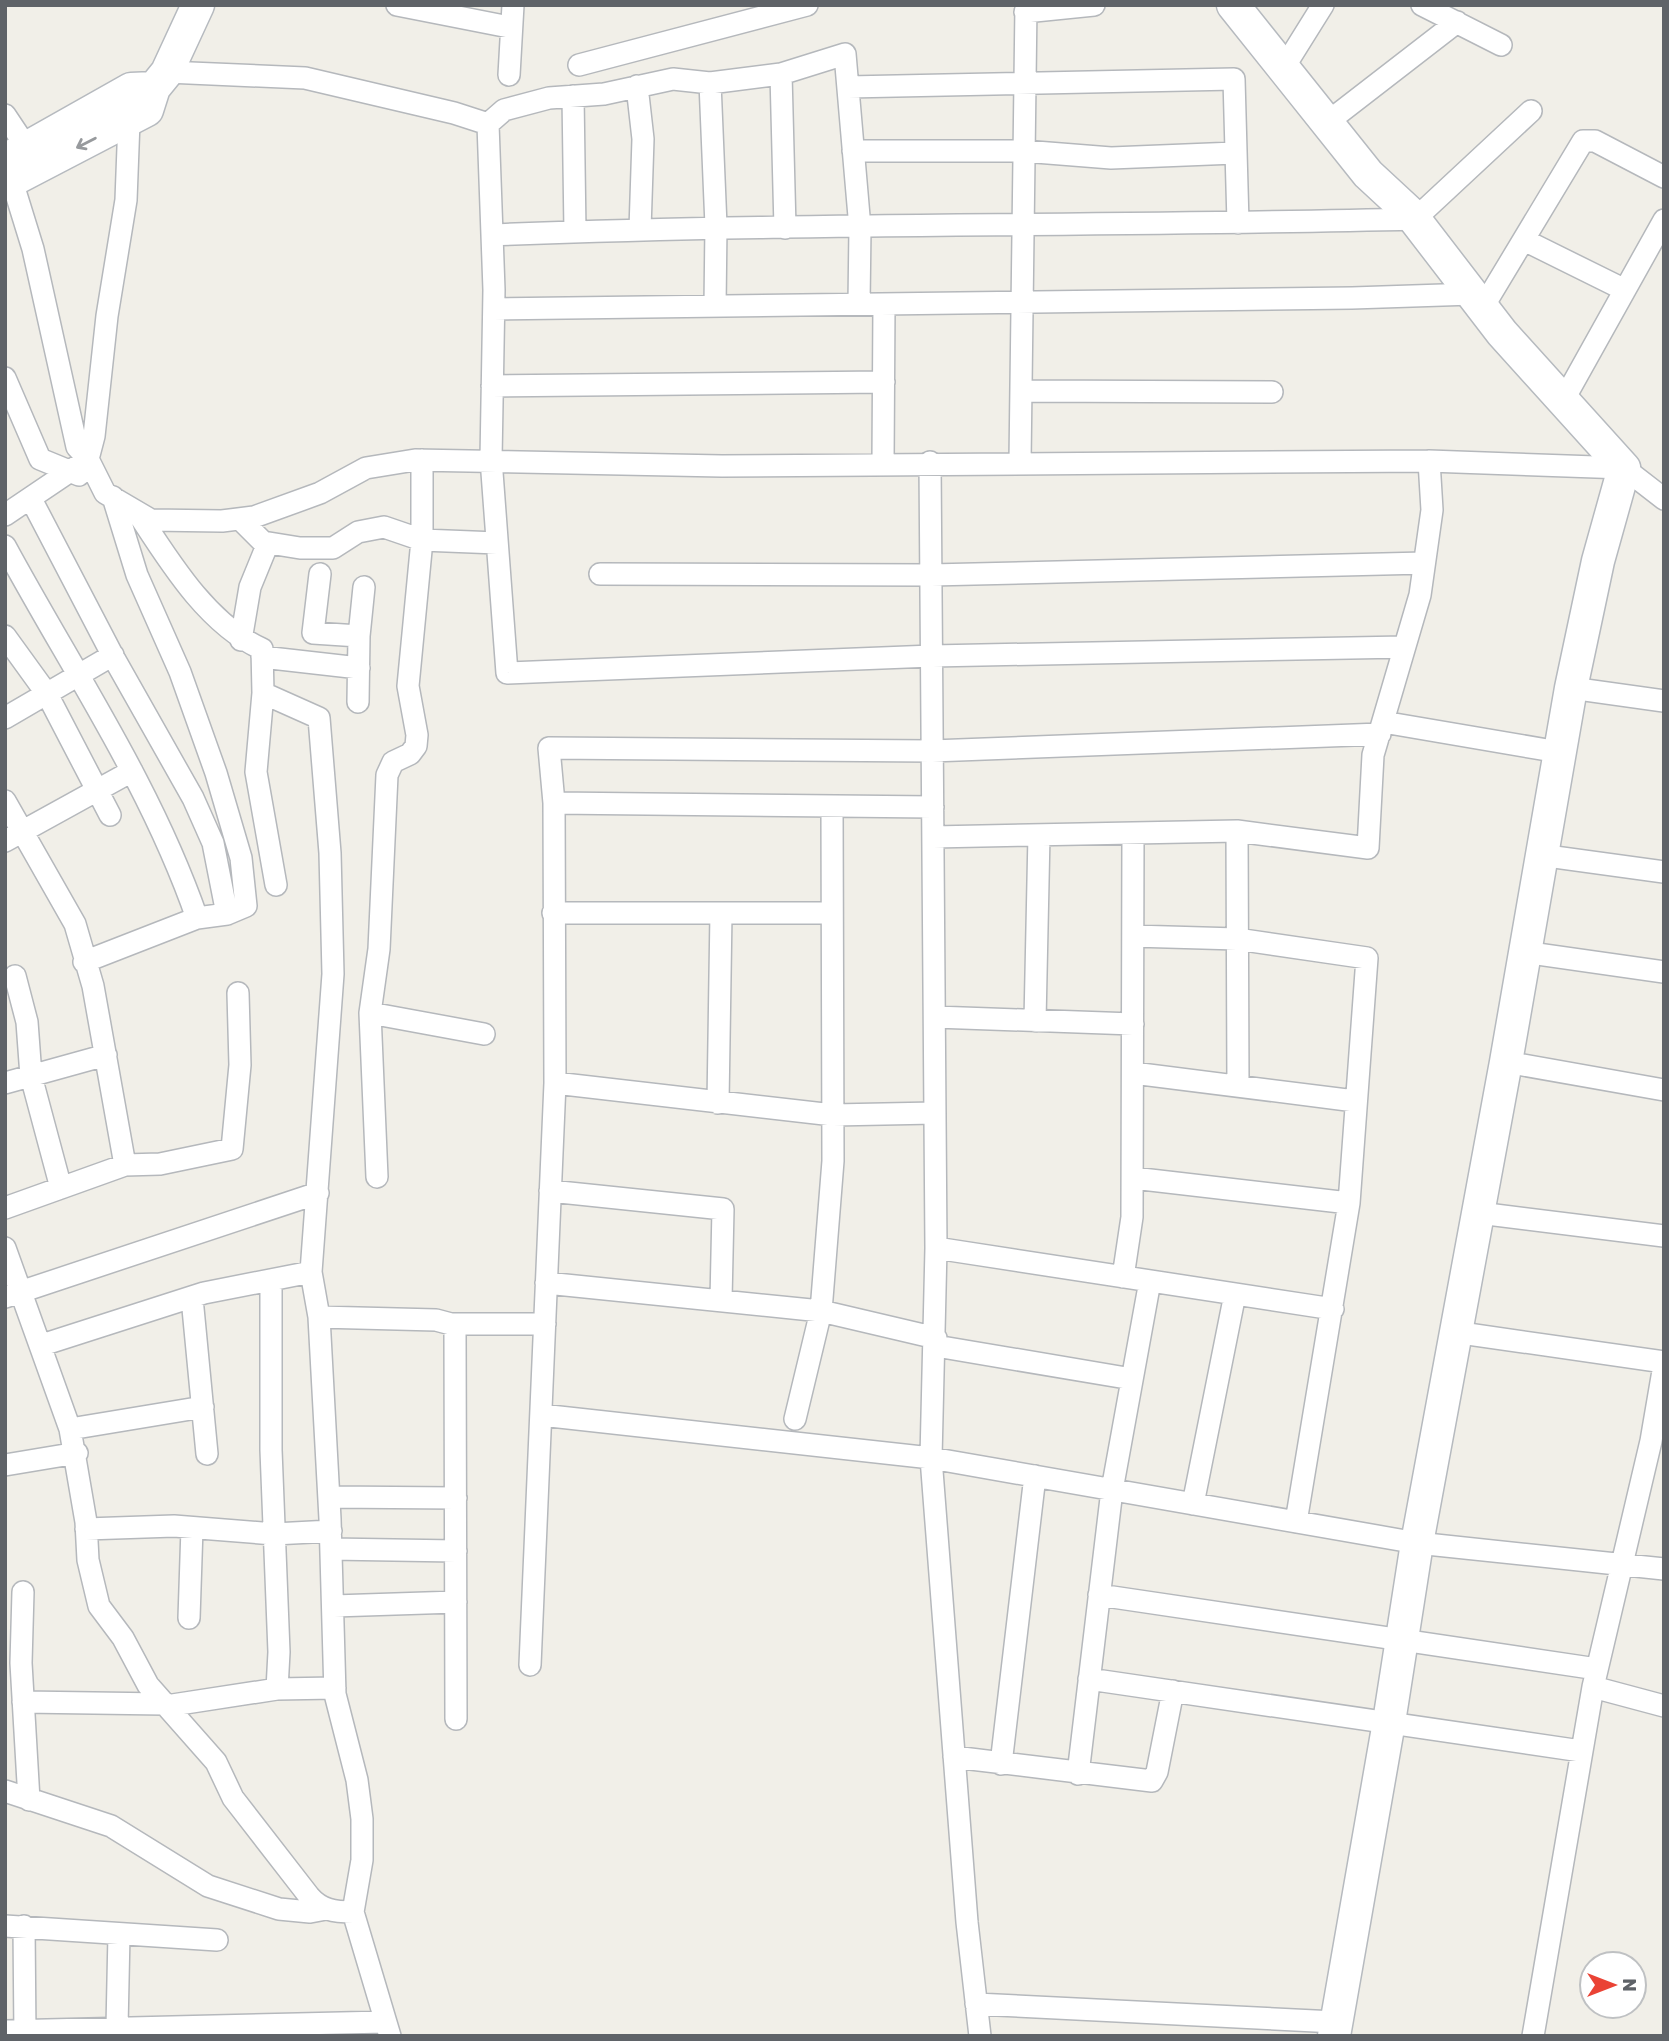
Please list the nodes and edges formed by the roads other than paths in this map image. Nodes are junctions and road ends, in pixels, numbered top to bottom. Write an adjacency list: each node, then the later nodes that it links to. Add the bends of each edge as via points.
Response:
1 (198, 5): 17 (street)
2 (397, 5): 11 (street)
3 (513, 5): 11 (street)
4 (807, 5): 13 (street)
5 (1094, 5): 9 (street)
6 (1233, 5): 14 (street)
7 (1322, 5): 14 (street)
8 (1422, 5): 10 (street)
9 (1026, 9): 19 (street)
10 (1457, 22): 12 (street); 26 (street)
11 (509, 27): 16 (street)
12 (1501, 45)
13 (579, 65)
14 (1283, 69): 26 (street)
15 (781, 74): 18 (street); 21 (street, via 845,54); 38 (street)
16 (509, 75)
17 (161, 80): 25 (street, via 147,110); 27 (street, via 305,78); 31 (street, via 131,89)
18 (710, 83): 20 (street, via 673,79); 36 (street)
19 (1025, 83): 21 (street); 29 (street); 30 (street, via 1234,79)
20 (637, 86): 22 (street); 40 (street, via 642,139)
21 (848, 87): 28 (street)
22 (573, 96): 27 (street, via 504,110); 41 (street)
23 (1531, 111): 33 (street)
24 (5, 115): 31 (street)
25 (129, 121): 31 (street, one-way to 31); 63 (street, via 126,200 94,436)
26 (1329, 121): 33 (street, via 1359,162)
27 (488, 124): 42 (street)
28 (853, 150): 29 (street); 39 (street)
29 (1023, 151): 30 (street, via 1111,158); 37 (street)
30 (1235, 153): 35 (street)
31 (12, 168): 63 (street)
32 (1664, 177): 43 (street, via 1595,141 1583,141)
33 (1415, 219): 35 (street); 46 (street)
34 (1664, 220): 44 (street)
35 (1238, 223): 37 (street)
36 (716, 226): 38 (street); 40 (street); 49 (street)
37 (1022, 226): 39 (street); 45 (street)
38 (785, 228): 39 (street)
39 (860, 228): 47 (street)
40 (640, 229): 41 (street)
41 (575, 232): 42 (street)
42 (492, 235): 50 (street)
43 (1524, 240): 44 (street); 46 (street)
44 (1625, 290): 56 (street)
45 (1022, 301): 46 (street); 48 (street); 54 (street)
46 (1478, 301): 56 (street)
47 (859, 304): 48 (street); 49 (street)
48 (884, 304): 52 (street)
49 (715, 306): 50 (street)
50 (494, 309): 53 (street)
51 (5, 378): 63 (street, via 40,459)
52 (884, 382): 53 (street); 60 (street)
53 (492, 386): 57 (street)
54 (1021, 391): 55 (street); 62 (street)
55 (1272, 392)
56 (1563, 401): 64 (street)
57 (491, 459): 58 (street); 60 (street, via 722,466); 73 (street)
58 (422, 460): 70 (street, via 366,468 272,513); 71 (street)
59 (1429, 461): 62 (street); 64 (street); 75 (street, via 1432,510)
60 (883, 462): 61 (street)
61 (930, 462): 62 (street); 78 (street)
62 (1020, 462)
63 (80, 465): 65 (street); 66 (street)
64 (1624, 468): 67 (street); 89 (street)
65 (109, 495): 68 (street); 116 (street, via 137,575 180,672 241,858 246,906)
66 (31, 499): 69 (street); 84 (street)
67 (1664, 499)
68 (137, 512): 70 (street, via 151,520); 82 (street, via 168,560)
69 (5, 515)
70 (240, 519): 72 (street)
71 (422, 540): 72 (street, via 384,527 358,531 333,548); 73 (street); 125 (street, via 408,686 416,746 389,766 387,775 380,942)
72 (268, 543): 82 (street, via 250,587)
73 (497, 544): 85 (street, via 507,673)
74 (5, 546): 88 (street)
75 (1424, 563): 78 (street); 83 (street, via 1420,595)
76 (600, 574): 78 (street)
77 (320, 575): 81 (street, via 313,633)
78 (931, 575): 85 (street)
79 (364, 587): 81 (street)
80 (5, 636): 90 (street)
81 (359, 636): 87 (street)
82 (241, 640): 86 (street, via 262,649)
83 (1404, 647): 85 (street); 95 (street)
84 (113, 655): 88 (street); 116 (street, via 213,843)
85 (932, 656): 96 (street)
86 (262, 657): 87 (street); 91 (street)
87 (359, 668): 93 (street)
88 (79, 675): 90 (street); 98 (street)
89 (1571, 688): 92 (street); 97 (street)
90 (47, 694): 94 (street); 99 (street)
91 (263, 694): 112 (street, via 256,772); 147 (street, via 319,718 330,853 333,974)
92 (1664, 701)
93 (358, 702)
94 (6, 713)
95 (1382, 728): 96 (street); 97 (street); 105 (street, via 1373,755 1368,848)
96 (932, 751): 101 (street, via 549,748); 103 (street)
97 (1559, 752): 110 (street)
98 (132, 771): 99 (street); 117 (street)
99 (98, 791): 104 (street); 107 (street)
100 (5, 801): 107 (street)
101 (554, 803): 102 (street); 113 (street)
102 (832, 806): 103 (street); 115 (street)
103 (933, 807): 109 (street)
104 (110, 815)
105 (1237, 831): 106 (street); 119 (street)
106 (1133, 833): 108 (street); 118 (street)
107 (15, 835): 121 (street, via 75,924)
108 (1038, 835): 109 (street); 127 (street)
109 (933, 837): 126 (street)
110 (1540, 855): 111 (street); 120 (street)
111 (1664, 872)
112 (276, 885)
113 (553, 913): 114 (street); 135 (street)
114 (721, 913): 115 (street); 139 (street)
115 (832, 913): 141 (street)
116 (227, 914): 117 (street)
117 (197, 918): 121 (street)
118 (1133, 936): 119 (street); 128 (street)
119 (1237, 939): 136 (street); 138 (street, via 1367,958)
120 (1523, 952): 122 (street); 131 (street)
121 (84, 962): 130 (street)
122 (1664, 972)
123 (15, 976): 133 (street, via 27,1022)
124 (238, 993): 142 (street, via 240,1065 232,1149 160,1164)
125 (370, 1013): 129 (street); 143 (street)
126 (935, 1017): 127 (street); 140 (street)
127 (1035, 1021): 128 (street)
128 (1133, 1024): 132 (street)
129 (484, 1034)
130 (106, 1055): 133 (street); 142 (street)
131 (1506, 1062): 137 (street); 150 (street)
132 (1133, 1073): 136 (street); 144 (street)
133 (31, 1076): 134 (street); 145 (street)
134 (5, 1083)
135 (555, 1083): 139 (street); 146 (street)
136 (1238, 1086): 138 (street)
137 (1664, 1090)
138 (1355, 1101): 148 (street)
139 (718, 1103): 141 (street)
140 (935, 1113): 141 (street); 153 (street)
141 (833, 1115): 164 (street)
142 (125, 1164): 145 (street)
143 (377, 1177)
144 (1133, 1178): 148 (street); 155 (street)
145 (61, 1188): 149 (street)
146 (550, 1191): 158 (street); 162 (street, via 723,1209)
147 (318, 1194): 154 (street); 159 (street)
148 (1349, 1203): 163 (street)
149 (5, 1208)
150 (1479, 1213): 151 (street); 168 (street)
151 (1664, 1236)
152 (5, 1248): 159 (street)
153 (936, 1248): 155 (street); 169 (street)
154 (311, 1272): 156 (street); 165 (street)
155 (1123, 1276): 157 (street)
156 (271, 1280): 161 (street); 190 (street)
157 (1150, 1281): 160 (street); 172 (street)
158 (546, 1283): 162 (street); 167 (street)
159 (13, 1294): 170 (street)
160 (1234, 1294): 163 (street); 186 (street)
161 (192, 1298): 170 (street); 173 (street)
162 (721, 1300): 164 (street)
163 (1333, 1309): 187 (street)
164 (821, 1311): 169 (street); 175 (street)
165 (319, 1317): 166 (street); 184 (street)
166 (451, 1324): 167 (street); 185 (street, via 456,1339)
167 (545, 1324): 174 (street)
168 (1454, 1332): 171 (street); 192 (street)
169 (936, 1342): 172 (street); 180 (street)
170 (41, 1345): 176 (street)
171 (1664, 1364): 177 (street)
172 (1132, 1378): 183 (street)
173 (203, 1407): 176 (street); 179 (street)
174 (541, 1415): 180 (street); 203 (street)
175 (795, 1419)
176 (70, 1429): 178 (street)
177 (1657, 1441): 194 (street)
178 (76, 1453): 181 (street); 189 (street)
179 (207, 1454)
180 (931, 1458): 182 (street); 215 (street)
181 (5, 1465)
182 (1035, 1476): 183 (street); 216 (street)
183 (1112, 1490): 186 (street); 197 (street)
184 (329, 1497): 185 (street); 191 (street)
185 (456, 1497): 193 (street)
186 (1193, 1504): 187 (street)
187 (1296, 1522): 192 (street)
188 (192, 1528): 189 (street); 190 (street); 200 (street)
189 (86, 1530): 210 (street, via 99,1606)
190 (274, 1534): 191 (street); 207 (street)
191 (331, 1540): 193 (street); 199 (street)
192 (1417, 1543): 194 (street); 201 (street)
193 (456, 1551): 198 (street)
194 (1622, 1565): 195 (street); 204 (street)
195 (1664, 1569)
196 (23, 1592): 202 (street)
197 (1099, 1595): 201 (street); 205 (street)
198 (456, 1602): 199 (street); 212 (street)
199 (334, 1606): 206 (street)
200 (190, 1618)
201 (1403, 1640): 204 (street); 213 (street)
202 (13, 1662): 209 (street)
203 (530, 1665)
204 (1595, 1678): 211 (street); 214 (street)
205 (1089, 1679): 208 (street); 217 (street)
206 (335, 1688): 207 (street); 221 (street, via 362,1819 362,1860)
207 (276, 1689): 210 (street)
208 (1173, 1690): 213 (street); 217 (street, via 1152,1781)
209 (23, 1702): 210 (street); 219 (street)
210 (165, 1705): 220 (street, via 216,1762 233,1798 309,1896)
211 (1664, 1706)
212 (456, 1719)
213 (1389, 1722): 214 (street); 228 (street)
214 (1581, 1751): 231 (street)
215 (954, 1758): 216 (street); 225 (street)
216 (1001, 1764): 217 (street)
217 (1078, 1774)
218 (5, 1791): 219 (street)
219 (29, 1800): 220 (street, via 111,1826 208,1886 279,1909)
220 (326, 1909): 221 (street)
221 (353, 1912): 227 (street)
222 (15, 1926): 223 (street); 229 (street)
223 (119, 1934): 224 (street); 226 (street)
224 (217, 1940)
225 (976, 2004): 228 (street); 230 (street)
226 (117, 2027): 227 (street); 229 (street)
227 (387, 2029)
228 (1334, 2029)
229 (19, 2032)
230 (980, 2036)
231 (1533, 2036)

